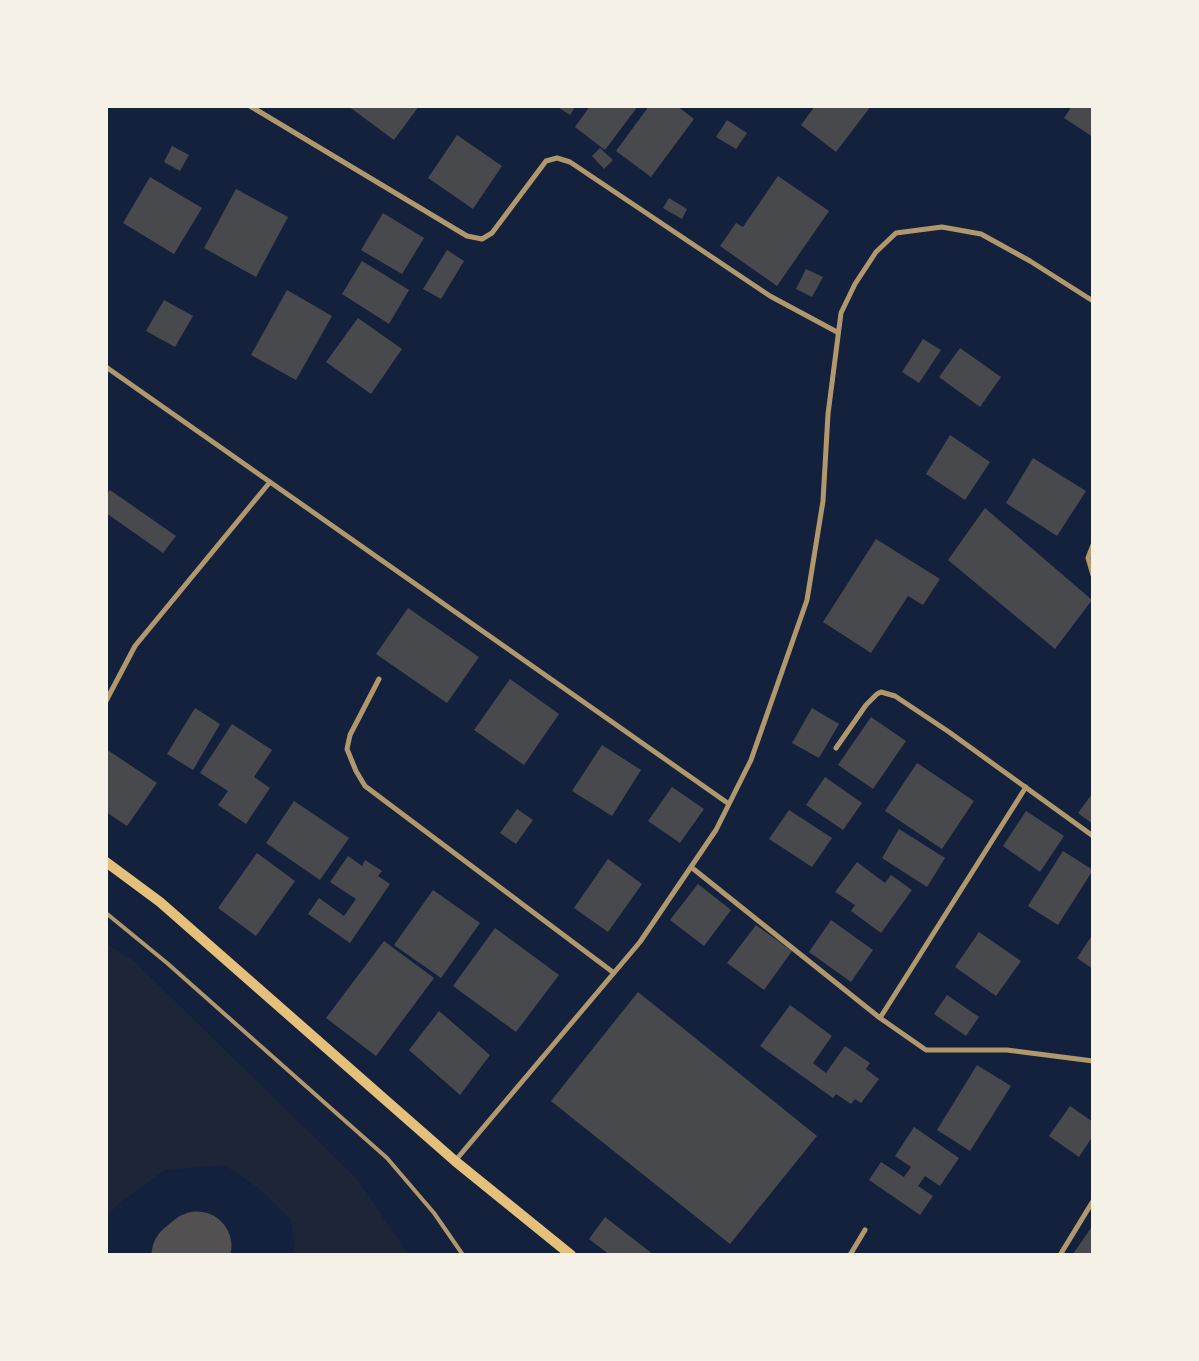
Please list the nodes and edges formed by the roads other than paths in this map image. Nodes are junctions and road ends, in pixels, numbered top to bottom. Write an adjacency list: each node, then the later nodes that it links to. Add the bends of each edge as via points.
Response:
1 (250, 106): 3 (street, via 467,236 482,239 492,233 546,161 557,158 570,162 770,296)
2 (1093, 301): 3 (street, via 981,234 942,227 896,233 876,252 855,284 841,313)
3 (837, 332): 12 (street, via 823,501 807,600 751,760)
4 (106, 367): 5 (street)
5 (270, 482): 9 (street, via 135,646); 12 (street)
6 (1093, 545): 7 (street, via 1088,558)
7 (1093, 575)
8 (379, 679): 17 (street, via 350,735 347,749 365,786)
9 (106, 700)
10 (836, 748): 11 (street, via 866,705 881,692 895,696)
11 (1026, 787): 13 (street); 18 (street)
12 (729, 804): 15 (street, via 716,830)
13 (1093, 836)
14 (106, 862): 20 (main road, via 160,902)
15 (690, 867): 17 (street, via 640,942); 18 (street)
16 (106, 913): 23 (lane, via 167,962 387,1158 434,1213)
17 (614, 973): 20 (street)
18 (880, 1018): 19 (street, via 926,1050 1006,1050)
19 (1093, 1061)
20 (455, 1161): 24 (main road)
21 (1093, 1201): 26 (street)
22 (864, 1230): 25 (street)
23 (463, 1255)
24 (570, 1255)
25 (850, 1255)
26 (1060, 1255)

